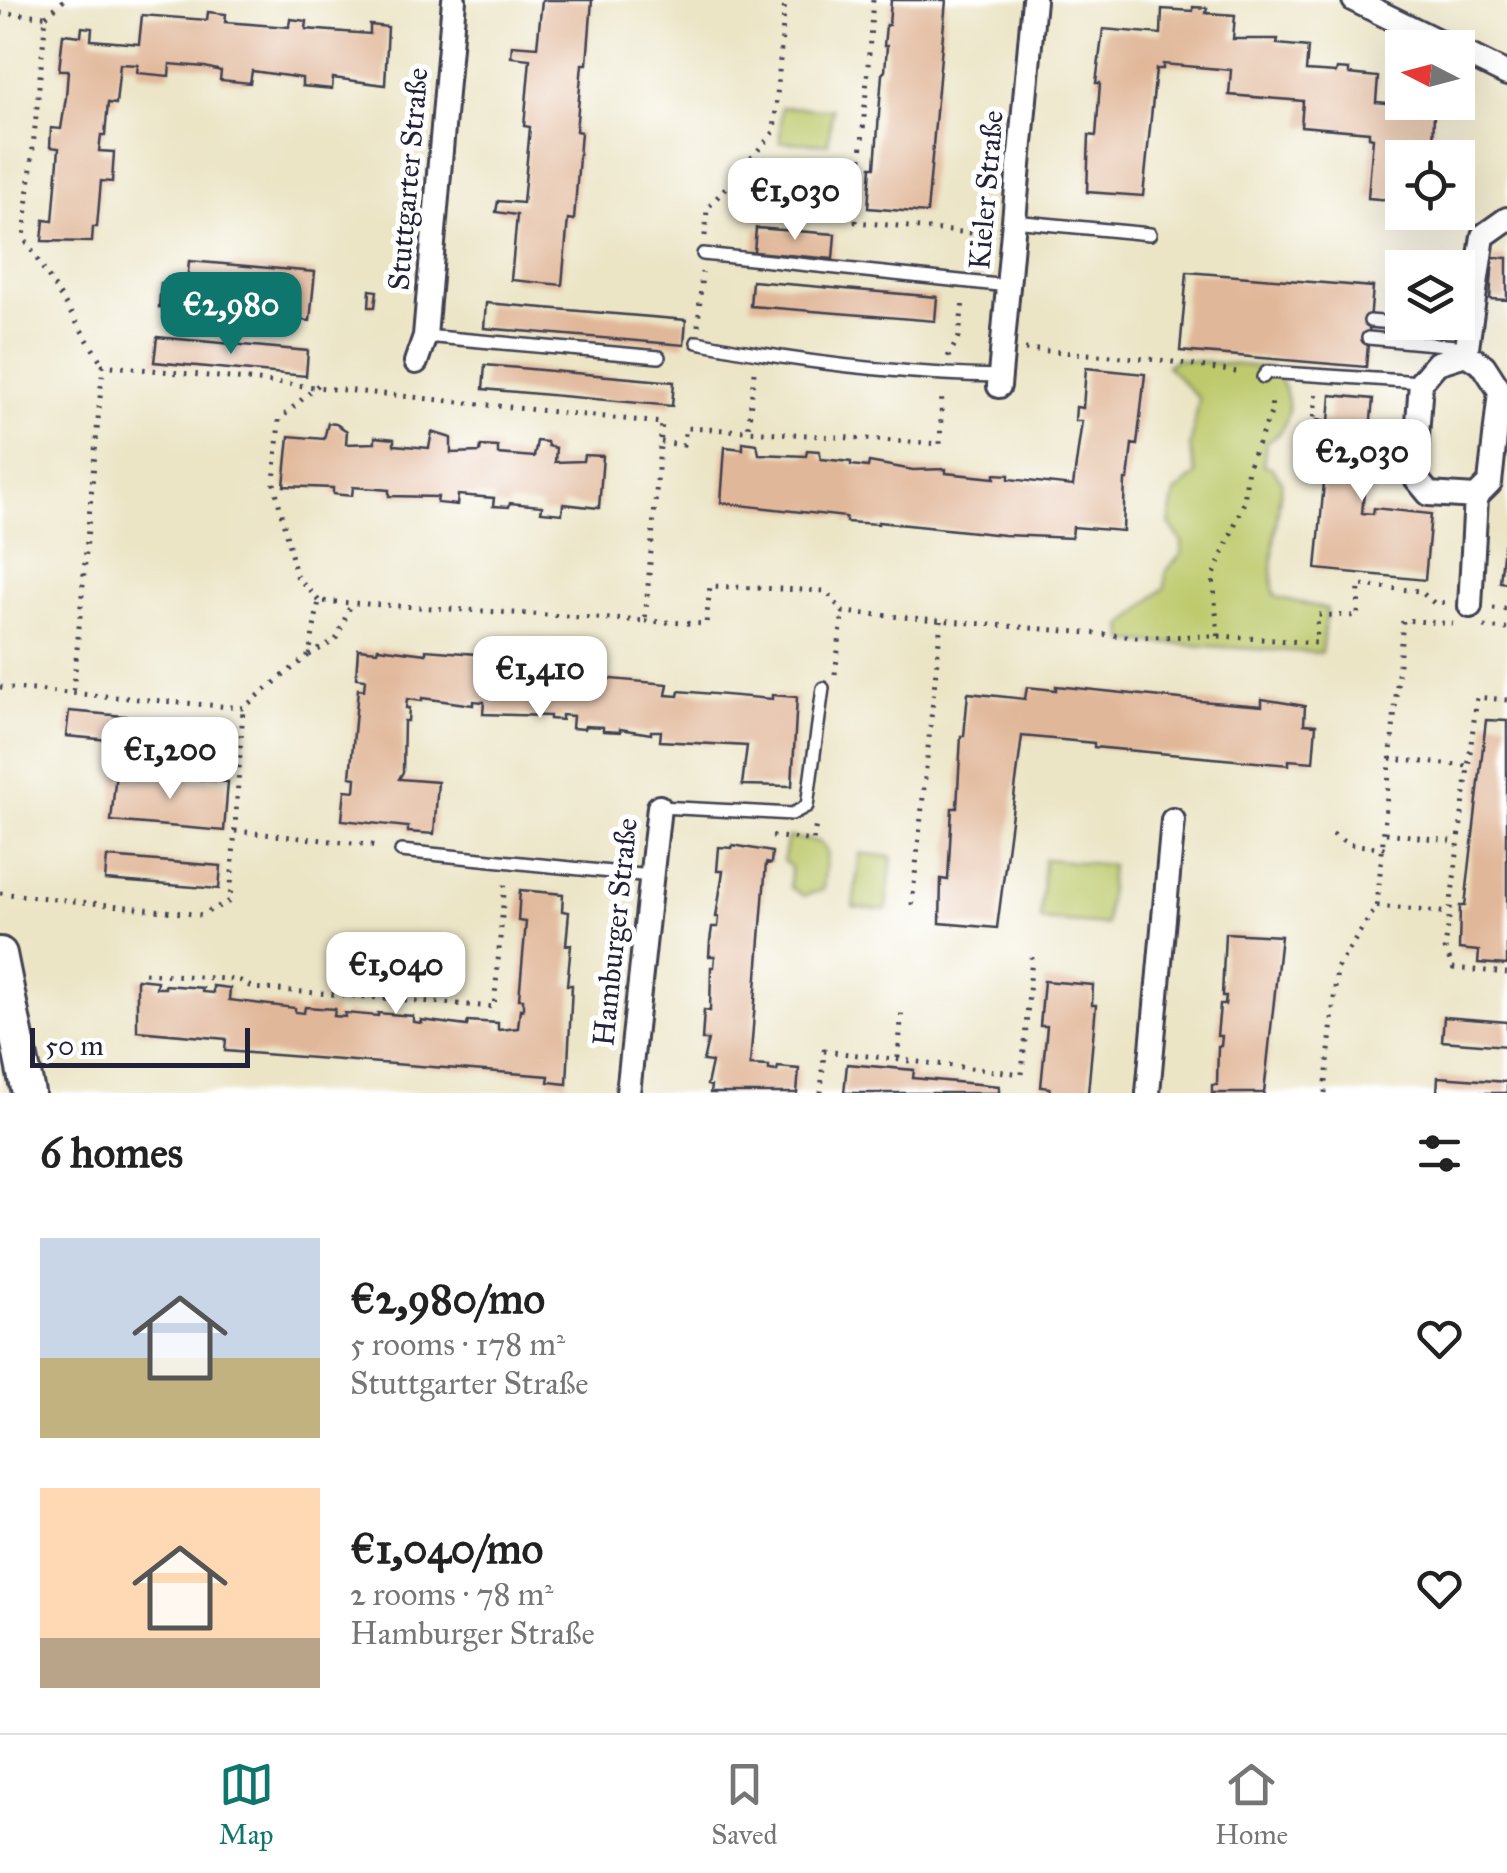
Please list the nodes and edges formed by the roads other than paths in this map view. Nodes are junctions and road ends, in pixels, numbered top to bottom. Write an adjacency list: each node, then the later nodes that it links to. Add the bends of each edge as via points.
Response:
1 (454, 0): 13 (street, Stuttgarter Straße)
2 (1034, 0): 8 (street, Kieler Straße)
3 (1354, 0): 4 (street)
4 (1416, 30)
5 (1475, 59): 6 (street)
6 (1507, 74)
7 (1507, 220): 16 (street, via 1483,236)
8 (1013, 221): 9 (lane); 11 (street, Kieler Straße)
9 (1150, 234)
10 (704, 254): 11 (lane)
11 (1008, 286): 20 (street, Kieler Straße)
12 (1370, 320): 16 (lane)
13 (425, 336): 17 (lane); 18 (street, Stuttgarter Straße)
14 (1368, 338): 16 (lane)
15 (696, 342): 20 (lane)
16 (1467, 344): 21 (street); 22 (street, via 1500,391 1490,484)
17 (660, 357)
18 (416, 362)
19 (1262, 377): 21 (lane, via 1268,372)
20 (1000, 381)
21 (1421, 382): 22 (street, via 1414,476 1429,494)
22 (1476, 497): 23 (street)
23 (1470, 606)
24 (822, 688): 25 (lane, Hamburger Straße, via 807,806 792,814)
25 (659, 806): 28 (street, Hamburger Straße)
26 (1173, 820): 33 (street)
27 (401, 851): 28 (lane)
28 (651, 876): 32 (street, Hamburger Straße)
29 (0, 954): 30 (street)
30 (9, 1045): 31 (street)
31 (28, 1093)
32 (628, 1093)
33 (1148, 1093)

